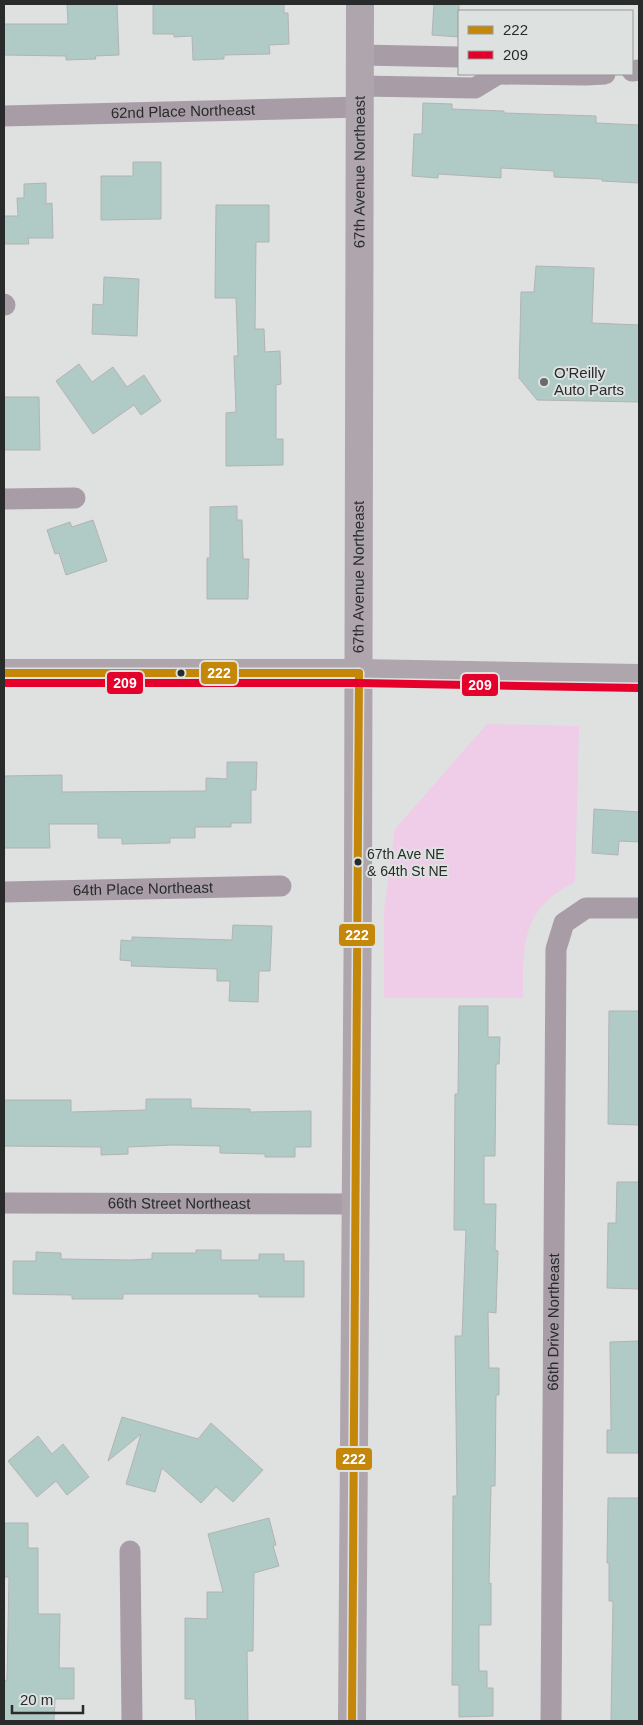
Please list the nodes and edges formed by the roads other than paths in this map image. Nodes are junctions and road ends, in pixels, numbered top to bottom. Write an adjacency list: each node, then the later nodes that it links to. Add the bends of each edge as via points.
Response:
1 (360, 4): 2 (main road, 67th Avenue Northeast)
2 (361, 55): 3 (street); 5 (main road, 67th Avenue Northeast)
3 (458, 57)
4 (496, 75): 5 (street, 62nd Place Northeast, via 475,88)
5 (361, 97): 6 (street, 62nd Place Northeast); 10 (main road, 67th Avenue Northeast)
6 (4, 116)
7 (75, 498): 8 (street)
8 (4, 499)
9 (4, 673): 10 (main road)
10 (359, 674): 11 (main road); 16 (main road, 67th Avenue Northeast)
11 (639, 678)
12 (280, 886): 13 (street, 64th Place Northeast)
13 (4, 892)
14 (639, 908): 20 (street, 66th Drive Northeast, via 586,908 564,923 556,949)
15 (4, 1203): 16 (street, 66th Street Northeast)
16 (355, 1204): 19 (main road, 67th Avenue Northeast)
17 (130, 1551): 18 (street)
18 (132, 1721)
19 (352, 1721)
20 (551, 1721)

